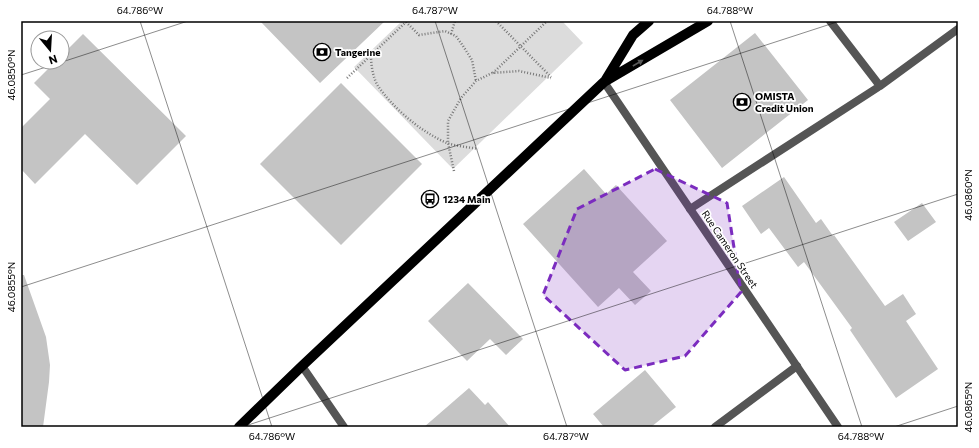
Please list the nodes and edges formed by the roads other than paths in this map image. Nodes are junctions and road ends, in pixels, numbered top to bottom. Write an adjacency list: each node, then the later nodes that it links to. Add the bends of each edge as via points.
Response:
1 (649, 21): 5 (main road, via 633,35)
2 (708, 21): 5 (main road, one-way to 2)
3 (830, 21): 6 (street)
4 (958, 29): 6 (street)
5 (604, 82): 7 (street, Rue Cameron Street); 8 (main road)
6 (880, 86): 7 (street)
7 (690, 209): 9 (street, Rue Cameron Street)
8 (302, 366): 10 (main road); 11 (street)
9 (797, 366): 12 (street); 13 (street, Rue Cameron Street)
10 (239, 427)
11 (344, 427)
12 (715, 427)
13 (838, 427)

